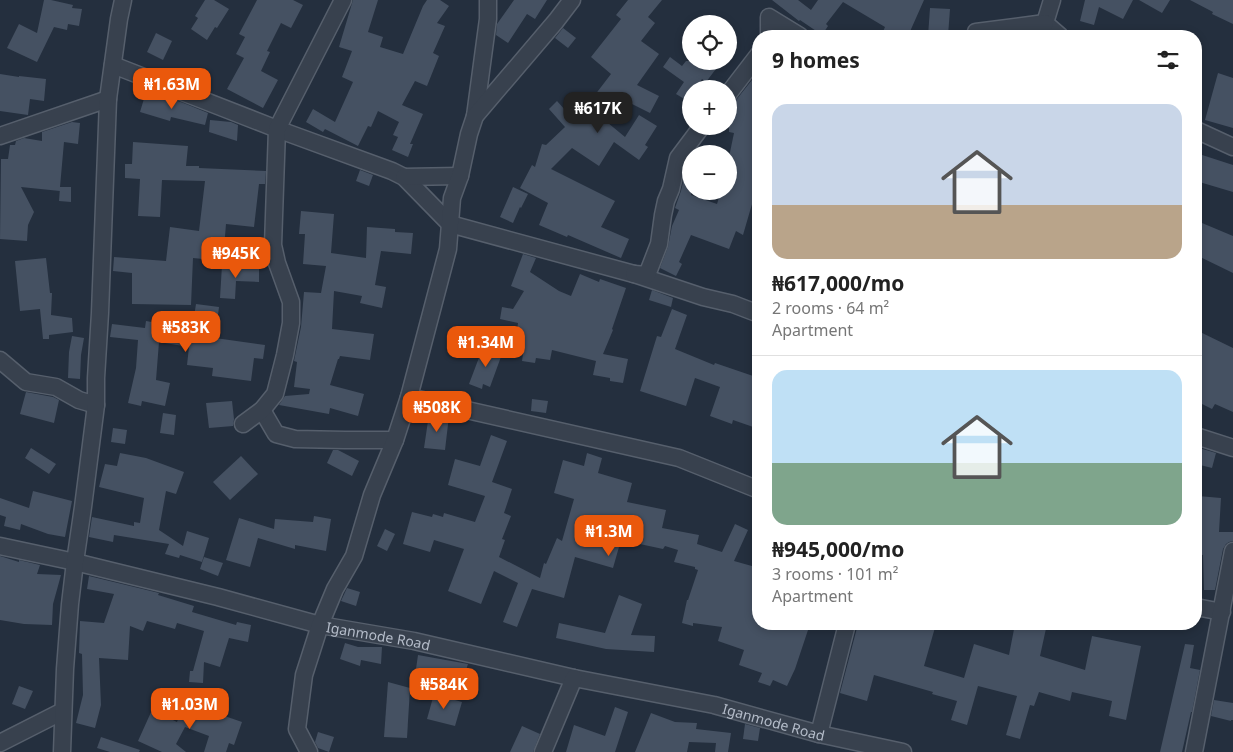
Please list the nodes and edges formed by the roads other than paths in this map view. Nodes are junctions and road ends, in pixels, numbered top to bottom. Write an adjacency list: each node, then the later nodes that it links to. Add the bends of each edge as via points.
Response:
1 (123, 0): 12 (street)
2 (343, 0): 16 (street)
3 (488, 0): 15 (street)
4 (572, 0): 15 (street)
5 (1052, 0): 6 (street)
6 (1045, 23): 9 (street); 10 (street)
7 (769, 30): 8 (street, via 769,17)
8 (790, 30)
9 (991, 30)
10 (1053, 30)
11 (752, 63): 13 (street)
12 (114, 65): 14 (street); 16 (street)
13 (737, 83)
14 (108, 99): 19 (street); 28 (street)
15 (475, 116): 21 (street)
16 (277, 130): 22 (street); 29 (street, via 273,245 290,302 291,323 275,394)
17 (1202, 133): 20 (street)
18 (695, 135): 24 (street, via 678,158 659,244 647,275)
19 (0, 136)
20 (1233, 147)
21 (460, 176): 22 (street); 23 (street, via 452,198)
22 (404, 177): 23 (street)
23 (450, 224): 24 (street); 27 (street, via 448,249)
24 (634, 274): 25 (street)
25 (752, 311)
26 (0, 360): 28 (street, via 26,382 56,387)
27 (409, 398): 32 (street); 34 (street, via 679,458)
28 (96, 406): 37 (street)
29 (262, 410): 30 (street); 32 (street, via 276,434 295,438)
30 (243, 424)
31 (1202, 438): 33 (street)
32 (395, 440): 40 (street, via 372,495 354,556)
33 (1233, 448)
34 (752, 487)
35 (0, 546): 37 (street, Iganmode Road)
36 (1233, 551): 39 (street)
37 (74, 562): 40 (street, Iganmode Road); 43 (street)
38 (1202, 608): 39 (street)
39 (1222, 612): 50 (street)
40 (320, 625): 42 (street, Iganmode Road, via 414,641); 47 (street, via 304,675 297,729)
41 (845, 630): 44 (street)
42 (574, 678): 44 (street, Iganmode Road, via 714,705); 48 (street)
43 (63, 711): 45 (street); 46 (street)
44 (819, 734): 49 (street, Iganmode Road)
45 (0, 743)
46 (66, 750)
47 (309, 752)
48 (543, 752)
49 (903, 752)
50 (1194, 752)

